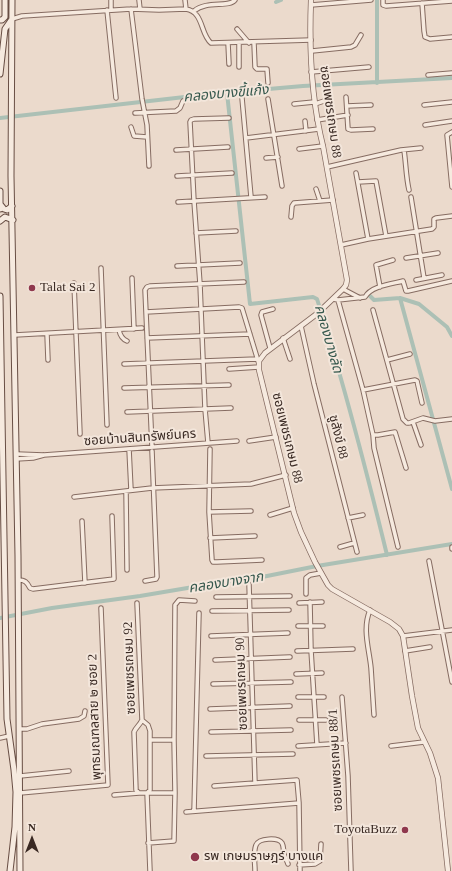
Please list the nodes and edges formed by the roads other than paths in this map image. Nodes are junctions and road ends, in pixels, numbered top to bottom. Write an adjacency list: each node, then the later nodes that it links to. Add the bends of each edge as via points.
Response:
1 (5, 0): 20 (main road, via 5,17)
2 (12, 0): 19 (main road)
3 (111, 0): 17 (street)
4 (139, 0): 14 (street)
5 (185, 0): 15 (street)
6 (235, 0): 10 (street, via 231,3)
7 (371, 0): 11 (street)
8 (383, 0): 12 (street, via 383,5 386,6)
9 (452, 1): 12 (street)
10 (212, 2): 18 (street, via 198,6)
11 (311, 2): 24 (street, ซอยเพชรเกษม 88)
12 (422, 3): 23 (street, via 425,37)
13 (131, 9): 14 (street); 17 (street); 51 (street)
14 (140, 9): 15 (street)
15 (186, 9): 18 (street)
16 (106, 10): 17 (street); 19 (street, via 22,16); 39 (street)
17 (111, 10)
18 (194, 11): 25 (street, via 209,42)
19 (12, 19): 35 (main road, via 5,29); 95 (main road)
20 (0, 20)
21 (237, 29): 27 (street)
22 (361, 35): 29 (street, via 351,47)
23 (452, 37)
24 (311, 40): 28 (street); 29 (street, ซอยเพชรเกษม 88)
25 (228, 43): 26 (street); 30 (street)
26 (239, 43): 27 (street); 31 (street)
27 (249, 43): 28 (street)
28 (254, 43): 37 (street, via 256,67 267,69)
29 (312, 51): 33 (street, ซอยเพชรเกษม 88)
30 (229, 64)
31 (239, 67)
32 (370, 67): 33 (street)
33 (311, 72): 45 (street, ซอยเพชรเกษม 88)
34 (452, 73): 36 (street)
35 (0, 74)
36 (428, 75)
37 (268, 83)
38 (346, 97): 49 (street)
39 (116, 98)
40 (242, 98): 65 (street)
41 (268, 99): 63 (street)
42 (183, 100): 51 (street, via 176,111)
43 (327, 100): 45 (street)
44 (452, 102): 48 (street)
45 (315, 103): 46 (street); 54 (street, ซอยเพชรเกษม 88)
46 (294, 104)
47 (371, 105): 49 (street)
48 (424, 105)
49 (347, 106): 52 (street)
50 (135, 113): 51 (street)
51 (145, 113): 64 (street)
52 (348, 115): 54 (street); 59 (street, via 350,130)
53 (229, 118): 69 (street, via 191,120)
54 (318, 120): 60 (street, ซอยเพชรเกษม 88)
55 (305, 121): 61 (street)
56 (452, 121): 57 (street)
57 (425, 124)
58 (131, 127): 64 (street, via 134,136)
59 (373, 129)
60 (319, 130): 61 (street); 66 (street, ซอยเพชรเกษม 88)
61 (306, 131): 63 (street)
62 (452, 132): 83 (street, via 447,135)
63 (275, 135): 65 (street); 73 (street)
64 (147, 137): 75 (street)
65 (246, 138): 88 (street)
66 (323, 146): 70 (street); 76 (street, ซอยเพชรเกษม 88)
67 (228, 147): 69 (street)
68 (421, 148): 72 (street)
69 (192, 149): 71 (street); 80 (street)
70 (299, 149)
71 (176, 150)
72 (404, 150): 76 (street); 85 (street)
73 (278, 157): 74 (street); 82 (street)
74 (266, 158)
75 (149, 166)
76 (327, 167): 90 (street, ซอยเพชรเกษม 88)
77 (232, 173): 80 (street)
78 (356, 173): 81 (street)
79 (177, 176): 80 (street)
80 (193, 176): 91 (street)
81 (358, 182): 104 (street, via 376,181); 105 (street)
82 (282, 186)
83 (452, 187)
84 (316, 189): 92 (street)
85 (409, 190)
86 (0, 191): 94 (main road)
87 (265, 196): 88 (street)
88 (251, 197): 91 (street)
89 (411, 197): 102 (street)
90 (333, 200): 92 (street); 106 (street, ซอยเพชรเกษม 88)
91 (194, 201): 93 (street); 103 (street)
92 (320, 201): 98 (street, via 294,204)
93 (178, 202)
94 (0, 204): 95 (main road, via 8,210); 96 (main road)
95 (12, 206): 99 (main road)
96 (0, 208)
97 (452, 216): 102 (street, via 436,218 434,228)
98 (291, 217)
99 (13, 220): 100 (main road, via 5,217); 141 (main road)
100 (0, 221)
101 (236, 231): 103 (street)
102 (416, 231): 104 (street); 108 (street)
103 (196, 233): 112 (street)
104 (386, 236): 105 (street)
105 (368, 239): 106 (street)
106 (342, 245): 124 (street, ซอยเพชรเกษม 88, via 347,280)
107 (438, 253): 108 (street)
108 (420, 256): 109 (street); 117 (street)
109 (406, 258)
110 (393, 260): 123 (street, via 376,265)
111 (240, 263): 112 (street)
112 (199, 265): 113 (street); 122 (street)
113 (177, 266)
114 (101, 268): 137 (street)
115 (442, 275): 117 (street)
116 (132, 278): 135 (street)
117 (424, 278): 118 (street)
118 (416, 280)
119 (452, 281): 123 (street, via 408,291 403,281)
120 (244, 282): 122 (street)
121 (74, 283): 138 (street)
122 (200, 284): 129 (street); 131 (street, via 147,287)
123 (380, 287): 126 (street)
124 (344, 289): 126 (street); 127 (street)
125 (0, 296): 132 (main road)
126 (360, 298): 127 (street)
127 (336, 300): 133 (street); 162 (street)
128 (272, 309): 146 (street, via 262,312 261,315)
129 (201, 310): 131 (street); 140 (street, via 242,308); 142 (street)
130 (373, 310): 151 (street)
131 (146, 312): 143 (street)
132 (0, 317): 196 (main road)
133 (301, 326): 144 (street); 194 (street, ชูสังข์ 88)
134 (142, 328): 135 (street)
135 (134, 329): 136 (street)
136 (119, 330): 137 (street); 145 (street)
137 (104, 331): 138 (street); 170 (street)
138 (76, 332): 139 (street); 171 (street)
139 (46, 334): 141 (street); 150 (street)
140 (250, 334): 142 (street); 148 (street)
141 (15, 335): 181 (main road)
142 (202, 335): 143 (street); 152 (street)
143 (146, 338): 153 (street)
144 (283, 338): 146 (street); 149 (street)
145 (127, 341)
146 (270, 348): 155 (street, via 261,357)
147 (410, 354): 151 (street)
148 (257, 359): 152 (street); 155 (street)
149 (290, 359)
150 (48, 360)
151 (387, 360): 157 (street)
152 (203, 361): 153 (street); 159 (street)
153 (148, 363): 154 (street); 160 (street)
154 (124, 364)
155 (259, 366): 156 (street); 173 (street, ซอยเพชรเกษม 88)
156 (228, 369)
157 (393, 383): 162 (street); 163 (street, via 416,380); 169 (street, via 403,419 407,423)
158 (229, 384): 159 (street)
159 (204, 385): 160 (street); 165 (street)
160 (149, 387): 161 (street); 166 (street)
161 (124, 388)
162 (363, 390): 172 (street)
163 (422, 403)
164 (231, 408): 165 (street)
165 (205, 409): 166 (street); 176 (street)
166 (150, 411): 167 (street); 179 (street)
167 (127, 412)
168 (452, 419): 169 (street, via 434,421 423,418)
169 (413, 422): 177 (street)
170 (107, 425)
171 (80, 434)
172 (374, 434): 182 (street, via 395,432); 201 (street, via 374,448)
173 (276, 437): 175 (street); 183 (street, ซอยเพชรเกษม 88)
174 (237, 441): 176 (street, ซอยบ้านสินทรัพย์นคร)
175 (249, 441)
176 (208, 443): 179 (street, ซอยบ้านสินทรัพย์นคร)
177 (421, 445)
178 (129, 449): 179 (street, ซอยบ้านสินทรัพย์นคร); 181 (street, ซอยบ้านสินทรัพย์นคร); 186 (street)
179 (152, 449): 185 (street)
180 (210, 449): 184 (street)
181 (16, 456): 208 (main road)
182 (406, 468)
183 (286, 475): 184 (street, via 252,484); 188 (street, ซอยเพชรเกษม 88)
184 (210, 486): 185 (street); 190 (street)
185 (154, 488): 186 (street); 209 (street, via 157,577)
186 (128, 490): 187 (street); 206 (street)
187 (74, 497)
188 (293, 508): 191 (street); 207 (street, ซอยเพชรเกษม 88, via 300,532)
189 (251, 511): 190 (street)
190 (209, 512): 198 (street)
191 (270, 515)
192 (363, 515): 194 (street)
193 (112, 516): 210 (street, via 114,578)
194 (348, 518): 199 (street, ชูสังข์ 88)
195 (82, 521): 210 (street)
196 (2, 523): 203 (main road)
197 (255, 536): 198 (street)
198 (210, 538): 204 (street, via 213,562)
199 (354, 544): 200 (street); 202 (street, ชูสังข์ 88)
200 (340, 547)
201 (398, 547)
202 (357, 552)
203 (2, 556): 268 (main road)
204 (262, 560)
205 (429, 561): 231 (street)
206 (128, 570)
207 (320, 571): 212 (street, via 306,578); 223 (street, ซอยเพชรเกษม 88, via 332,589)
208 (18, 580): 210 (street, via 24,580 33,589); 264 (main road)
209 (145, 581)
210 (85, 583)
211 (249, 584): 213 (street, ซอยเพชรเกษม 90)
212 (306, 594)
213 (249, 596): 214 (street); 215 (street); 225 (street, ซอยเพชรเกษม 90)
214 (290, 596)
215 (216, 597)
216 (195, 601): 271 (street, via 179,600 175,605)
217 (310, 602): 218 (street); 220 (street); 228 (street)
218 (322, 602)
219 (137, 603): 260 (street, ซอยเพชรเกษม 92)
220 (299, 603)
221 (101, 608): 284 (street, พุทธมณฑลสาย ๒ ซอย 2, via 108,785)
222 (289, 610): 225 (street)
223 (370, 610): 235 (street, ซอยเพชรเกษม 88, via 399,629); 259 (street, via 365,635 371,668)
224 (212, 611): 225 (street)
225 (249, 611): 232 (street, ซอยเพชรเกษม 90)
226 (199, 613): 290 (street)
227 (298, 626): 228 (street)
228 (310, 626): 229 (street); 238 (street)
229 (323, 626)
230 (452, 630): 231 (street)
231 (442, 631): 235 (street); 248 (street)
232 (250, 634): 233 (street); 234 (street); 242 (street, ซอยเพชรเกษม 90)
233 (288, 634)
234 (211, 636)
235 (403, 636): 240 (street)
236 (430, 647): 240 (street)
237 (353, 649): 238 (street)
238 (311, 650): 239 (street); 246 (street)
239 (297, 651)
240 (405, 651): 272 (street, via 416,717)
241 (290, 657): 242 (street)
242 (251, 658): 243 (street); 249 (street, ซอยเพชรเกษม 90)
243 (215, 660)
244 (322, 673): 246 (street)
245 (296, 674): 246 (street)
246 (312, 674): 251 (street)
247 (291, 682): 249 (street)
248 (452, 682)
249 (252, 683): 250 (street); 256 (street, ซอยเพชรเกษม 90)
250 (213, 684)
251 (314, 697): 252 (street); 254 (street); 262 (street)
252 (324, 697)
253 (342, 697): 273 (street, ซอยเพชรเกษม 88/1)
254 (298, 698)
255 (290, 706): 256 (street)
256 (253, 707): 257 (street); 266 (street, ซอยเพชรเกษม 90)
257 (210, 709)
258 (85, 711): 264 (street, via 84,716 78,719)
259 (374, 715)
260 (142, 720): 270 (street, via 148,725); 285 (street, ซอยเพชรเกษม 92, via 134,732 136,790)
261 (299, 720): 262 (street)
262 (314, 720): 263 (street); 274 (street)
263 (326, 720)
264 (19, 730): 268 (main road); 281 (main road)
265 (291, 730): 266 (street)
266 (254, 731): 267 (street); 278 (street, ซอยเพชรเกษม 90)
267 (211, 732)
268 (8, 734): 269 (street); 296 (main road, via 16,792)
269 (0, 738)
270 (150, 740): 271 (street); 286 (street, via 150,790)
271 (174, 740): 287 (street)
272 (424, 742): 276 (street); 302 (street, via 438,778)
273 (346, 743): 274 (street); 301 (street, ซอยเพชรเกษม 88/1)
274 (317, 745): 275 (street)
275 (298, 746)
276 (391, 746)
277 (293, 754): 278 (street)
278 (254, 755): 279 (street); 282 (street, ซอยเพชรเกษม 90)
279 (206, 756)
280 (69, 771): 281 (street)
281 (20, 776): 284 (main road)
282 (256, 783): 283 (street); 289 (street, via 297,780)
283 (214, 786)
284 (20, 793): 297 (main road)
285 (139, 793): 286 (street); 288 (street)
286 (147, 793): 287 (street); 292 (street)
287 (175, 793): 292 (street, via 174,841)
288 (114, 795)
289 (299, 804): 290 (street); 295 (street)
290 (194, 811): 291 (street)
291 (186, 812)
292 (148, 844): 298 (street)
293 (320, 844): 295 (street, via 320,861)
294 (288, 864): 299 (street, via 283,854 282,843 265,840 256,844)
295 (300, 865): 300 (street)
296 (10, 871)
297 (20, 871)
298 (150, 871)
299 (255, 871)
300 (300, 871)
301 (351, 871)
302 (448, 871)

